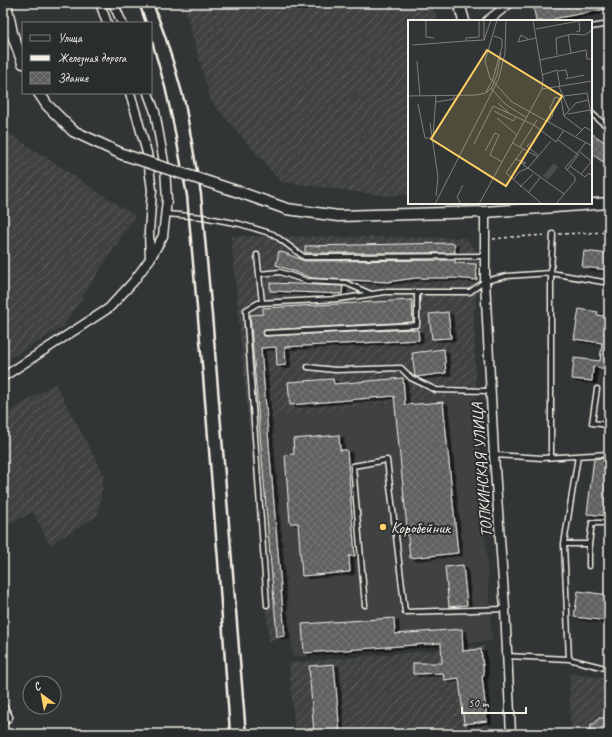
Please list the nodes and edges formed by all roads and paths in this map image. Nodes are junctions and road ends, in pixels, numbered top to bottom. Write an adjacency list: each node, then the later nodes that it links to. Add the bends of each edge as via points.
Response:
1 (6, 3): 12 (street, via 12,33)
2 (100, 3): 8 (street)
3 (113, 3): 9 (street)
4 (459, 3): 6 (street)
5 (510, 3): 7 (street)
6 (464, 20)
7 (488, 20)
8 (107, 22)
9 (122, 22)
10 (609, 24): 11 (lane)
11 (592, 27)
12 (22, 60)
13 (40, 94): 21 (street, bridge, via 47,106 73,131 122,154 287,209 338,216)
14 (130, 94): 26 (street, via 147,153 152,190)
15 (148, 94): 22 (street, via 155,112 165,168)
16 (592, 114): 17 (lane)
17 (609, 128)
18 (609, 203): 20 (street)
19 (584, 204): 21 (street)
20 (592, 204)
21 (485, 208): 25 (street, ТОПКИНСКАЯ УЛИЦА)
22 (166, 214): 25 (lane, via 203,217 273,234 304,257); 26 (street, via 163,236)
23 (553, 234): 27 (lane)
24 (257, 255): 28 (lane)
25 (486, 256): 29 (street, ТОПКИНСКАЯ УЛИЦА)
26 (150, 259): 36 (street, via 109,308)
27 (551, 273): 29 (lane, via 507,276); 30 (lane); 43 (lane)
28 (259, 274): 32 (lane, via 280,272 307,281 346,283); 33 (lane)
29 (485, 281): 31 (lane, via 470,292); 38 (street, ТОПКИНСКАЯ УЛИЦА)
30 (609, 283)
31 (417, 292): 32 (lane); 34 (lane, via 417,324)
32 (371, 294): 33 (lane, via 339,299)
33 (262, 303): 48 (lane, via 246,310)
34 (266, 333)
35 (308, 368): 38 (lane, via 401,368 410,378 436,390)
36 (3, 377)
37 (597, 389): 39 (lane, via 592,423)
38 (491, 391): 41 (street, ТОПКИНСКАЯ УЛИЦА)
39 (609, 425)
40 (609, 454): 42 (lane)
41 (494, 455): 43 (lane); 50 (street, ТОПКИНСКАЯ УЛИЦА)
42 (578, 456): 43 (lane); 45 (lane)
43 (551, 457)
44 (609, 523): 46 (lane, via 592,523)
45 (564, 544): 46 (lane); 52 (lane)
46 (588, 544): 47 (lane)
47 (589, 566)
48 (267, 605)
49 (365, 605): 50 (lane, via 353,466 388,460 405,612)
50 (505, 609): 51 (street, ТОПКИНСКАЯ УЛИЦА)
51 (508, 656): 52 (lane); 56 (street, ТОПКИНСКАЯ УЛИЦА)
52 (570, 659): 53 (lane)
53 (609, 668)
54 (3, 708): 55 (street, via 8,717)
55 (3, 721)
56 (511, 734)

